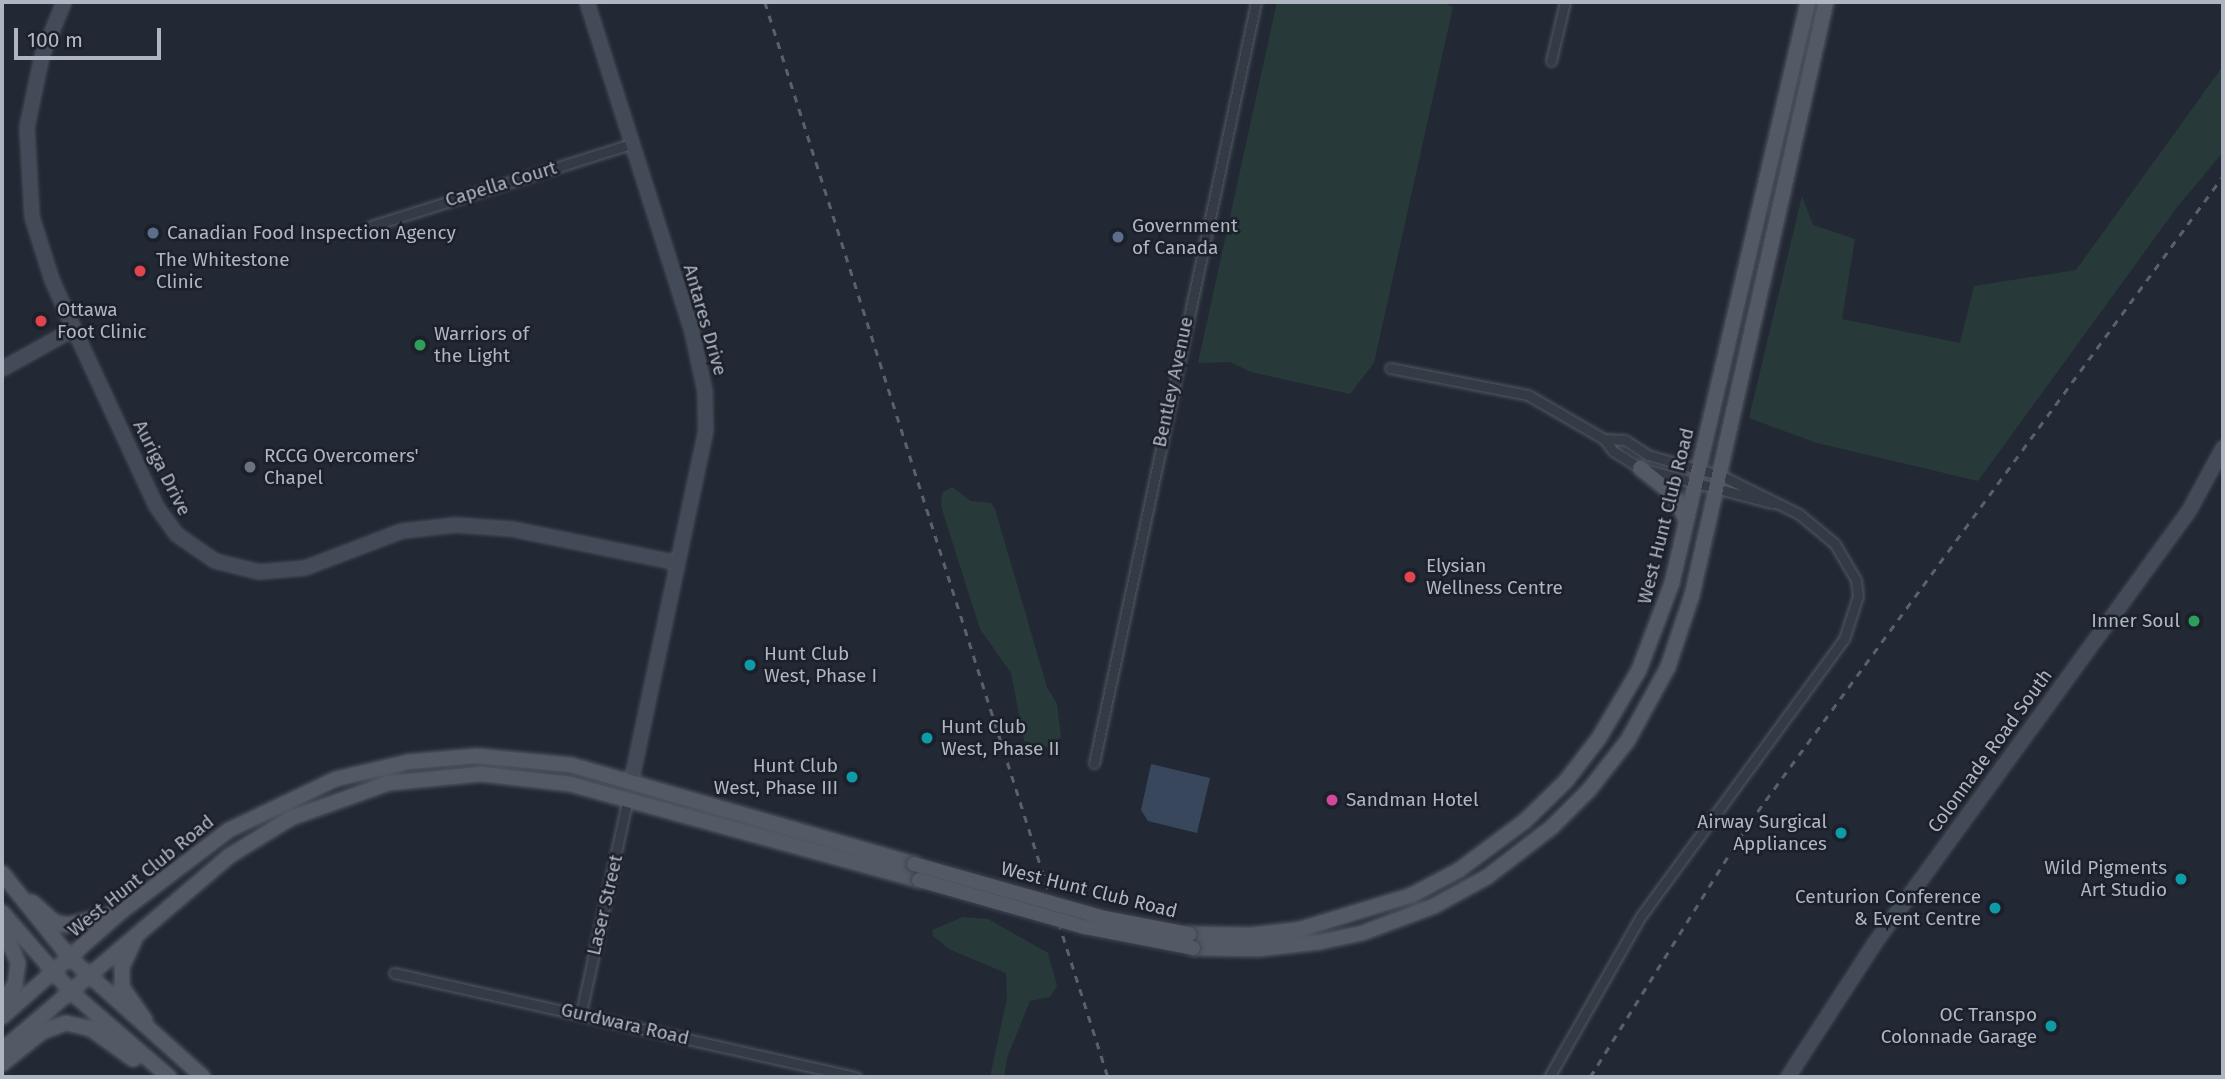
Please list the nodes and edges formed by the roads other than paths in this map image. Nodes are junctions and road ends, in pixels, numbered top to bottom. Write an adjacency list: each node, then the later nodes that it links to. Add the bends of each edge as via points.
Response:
1 (64, 2): 10 (street, Auriga Drive, via 34,85 26,159 35,230)
2 (587, 2): 8 (street, Antares Drive)
3 (1256, 2): 23 (street, Bentley Avenue)
4 (1565, 2): 7 (street)
5 (1808, 2): 16 (main road, West Hunt Club Road)
6 (1826, 2): 17 (main road, West Hunt Club Road)
7 (1551, 61)
8 (631, 144): 9 (street, Capella Court); 22 (street, Antares Drive, via 691,327 705,391 706,430)
9 (371, 226)
10 (74, 329): 12 (street); 22 (street, Auriga Drive, via 156,506 176,534 215,561 238,569 282,572 402,531 456,525 512,529)
11 (1390, 368): 13 (street, via 1528,395)
12 (2, 369)
13 (1604, 439): 15 (street, via 1613,451); 16 (street, via 1625,440 1648,455)
14 (2223, 448): 47 (street, Colonnade Road South, via 2189,511 1875,943)
15 (1640, 468): 18 (street); 21 (main road, via 1674,495)
16 (1697, 469): 17 (street); 18 (main road, West Hunt Club Road)
17 (1722, 476): 19 (main road, West Hunt Club Road); 20 (street)
18 (1693, 485): 19 (street); 21 (main road, West Hunt Club Road)
19 (1719, 492): 20 (street); 31 (main road, West Hunt Club Road, via 1685,620 1661,681 1612,763 1552,827 1478,883 1382,926 1295,946)
20 (1774, 503): 46 (street, via 1812,522 1842,555 1857,588 1852,623 1641,916)
21 (1686, 519): 31 (main road, West Hunt Club Road, via 1663,611 1631,686 1576,770 1525,821 1459,870 1377,909 1269,933)
22 (678, 563): 24 (street, Antares Drive)
23 (1094, 763)
24 (632, 779): 25 (main road); 28 (main road, West Hunt Club Road, via 552,762 497,757 432,759 362,772 296,795 229,830); 31 (main road, West Hunt Club Road, bridge)
25 (628, 797): 30 (main road, West Hunt Club Road, via 504,775 426,777 370,788 270,830 210,871); 31 (main road, West Hunt Club Road, bridge, via 1084,927); 38 (street, Laser Street)
26 (2, 872): 28 (main road, via 58,924 90,922); 32 (main road)
27 (2, 912): 33 (main road)
28 (122, 912): 32 (main road, West Hunt Club Road)
29 (2, 928): 37 (main road, via 18,963 15,984)
30 (140, 931): 35 (main road, West Hunt Club Road); 40 (main road, via 122,967 122,987)
31 (1191, 941)
32 (70, 958): 33 (main road, West Hunt Club Road); 35 (main road)
33 (53, 972): 36 (main road); 39 (main road, West Hunt Club Road)
34 (394, 973): 38 (street, Gurdwara Road)
35 (88, 977): 36 (main road, West Hunt Club Road); 40 (main road)
36 (71, 992): 41 (main road, West Hunt Club Road); 43 (main road)
37 (2, 1002)
38 (581, 1013): 45 (street, Gurdwara Road)
39 (2, 1017)
40 (160, 1041): 44 (main road)
41 (2, 1050)
42 (2, 1064): 43 (main road, via 42,1031 74,1023)
43 (166, 1077)
44 (204, 1077)
45 (856, 1077)
46 (1549, 1077)
47 (1788, 1077)

